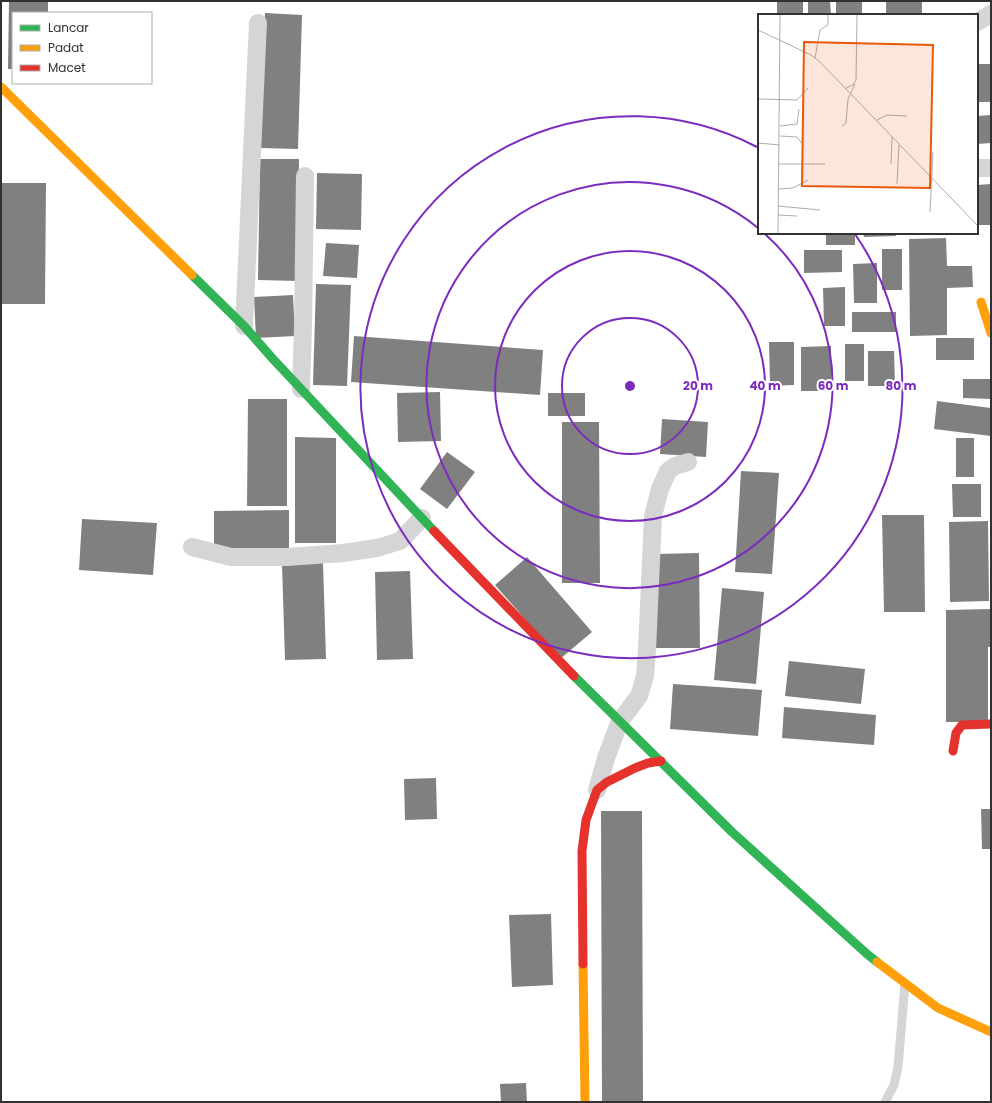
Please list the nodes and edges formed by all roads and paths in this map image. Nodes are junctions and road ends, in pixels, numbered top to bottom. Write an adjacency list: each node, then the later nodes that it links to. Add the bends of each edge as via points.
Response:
1 (991, 14): 2 (street)
2 (978, 21)
3 (258, 23): 9 (street)
4 (1, 87): 9 (street)
5 (978, 168): 6 (street)
6 (991, 168)
7 (305, 176): 11 (street)
8 (981, 302): 10 (street)
9 (244, 326): 11 (street)
10 (991, 333)
11 (302, 389): 13 (street)
12 (688, 462): 15 (street, via 668,471 653,516 645,676 639,696)
13 (422, 518): 14 (street, via 400,541 377,548 343,553 231,557); 15 (street)
14 (192, 547)
15 (620, 721): 18 (street); 19 (street)
16 (991, 724): 17 (street, via 962,725 956,731)
17 (953, 751)
18 (662, 762): 19 (street, via 648,763 635,768); 20 (street, via 738,837 867,954)
19 (597, 790): 22 (street, via 586,820 582,851)
20 (905, 983): 21 (street, via 938,1008); 23 (lane, via 898,1067 894,1085)
21 (991, 1032)
22 (585, 1102)
23 (885, 1102)

